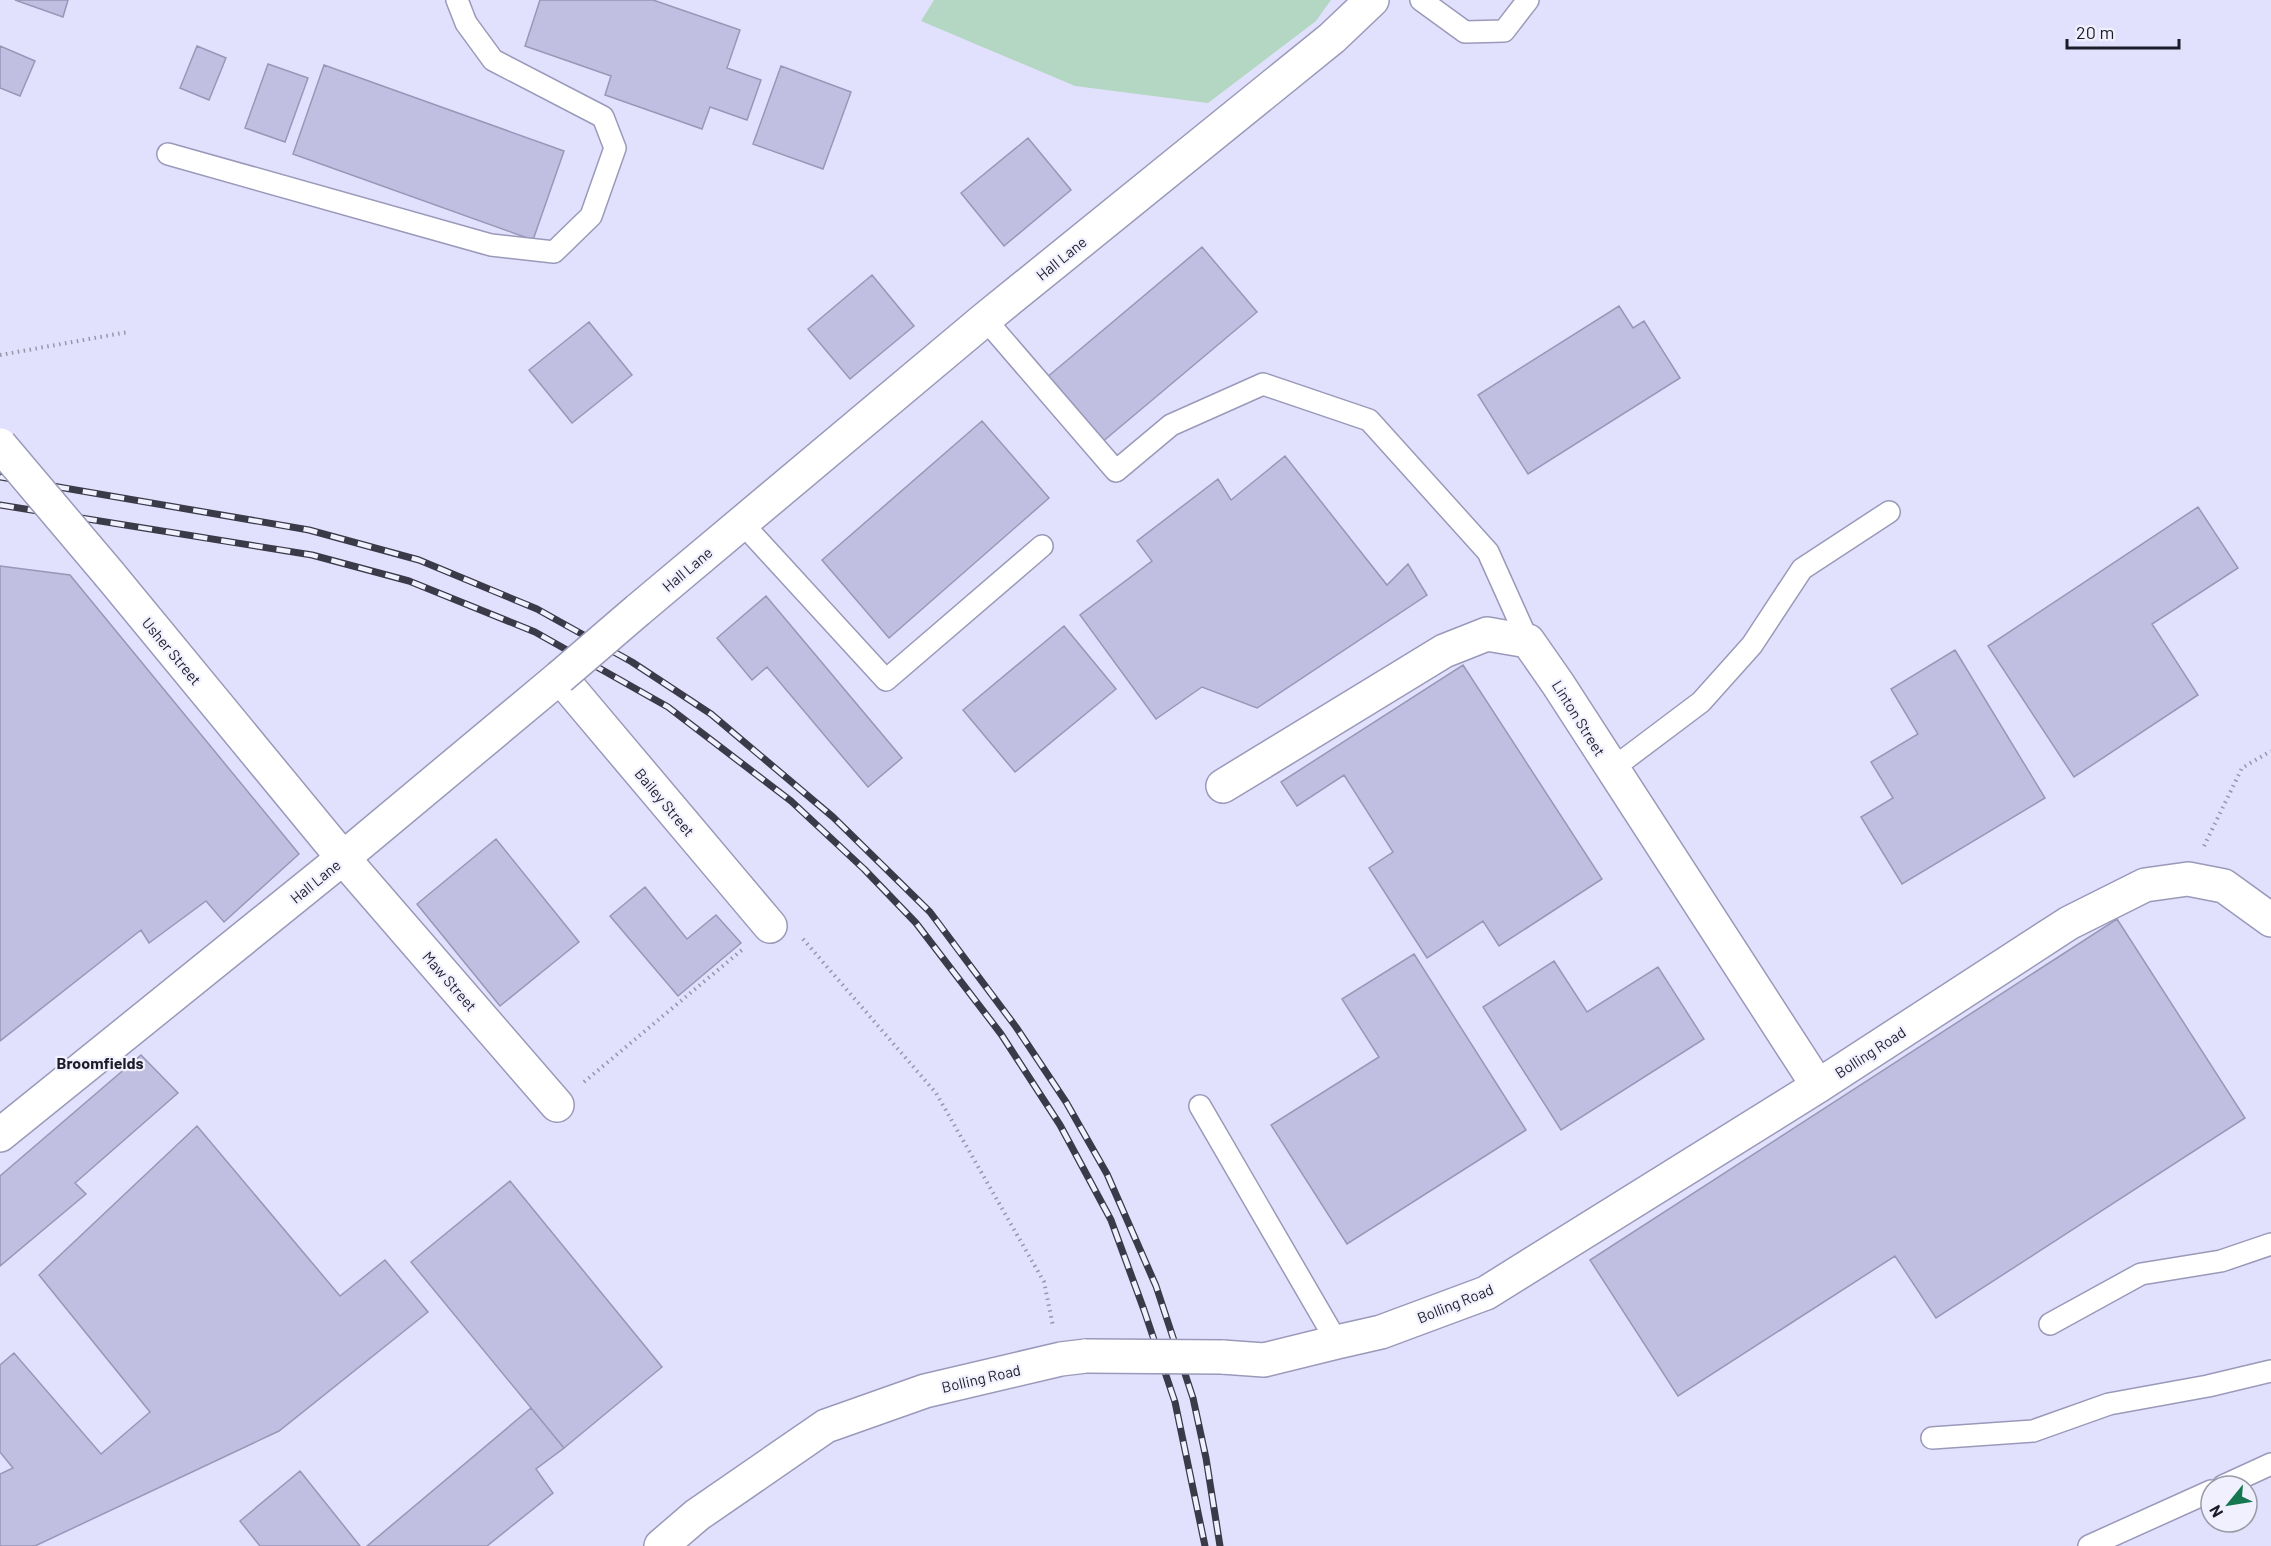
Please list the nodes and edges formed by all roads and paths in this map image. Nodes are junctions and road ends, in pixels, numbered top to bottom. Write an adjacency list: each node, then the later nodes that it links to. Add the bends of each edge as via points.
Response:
1 (457, 0): 5 (lane, via 466,22 493,60 603,117 615,148 591,216 554,252 491,245)
2 (1372, 0): 6 (street, Hall Lane, via 1324,45)
3 (1422, 0): 4 (lane, via 1465,32 1504,31)
4 (1528, 0)
5 (168, 154)
6 (985, 319): 11 (street, Hall Lane); 13 (lane, via 1116,471 1171,425 1263,384 1370,420 1488,552)
7 (128, 332): 8 (path)
8 (0, 356)
9 (0, 445): 18 (street, Usher Street, bridge)
10 (1889, 512): 16 (lane, via 1802,569 1752,645 1701,702)
11 (742, 523): 12 (lane, via 886,680); 14 (street, Hall Lane, bridge)
12 (1042, 546)
13 (1528, 641): 16 (street, Linton Street); 17 (street, via 1486,634 1444,651)
14 (560, 677): 18 (street, Hall Lane); 21 (street, Bailey Street)
15 (2271, 751): 19 (path, via 2242,768)
16 (1612, 769): 22 (street, Linton Street)
17 (1223, 786)
18 (343, 858): 23 (street, Maw Street); 25 (street, Hall Lane)
19 (2188, 879): 20 (street, Bolling Road, via 2224,886); 22 (street, Bolling Road, via 2145,885 2069,923)
20 (2271, 920)
21 (770, 926): 23 (path); 29 (path, via 792,926 936,1093 1044,1282)
22 (1818, 1086): 28 (street, Bolling Road, via 1486,1293 1381,1332)
23 (557, 1105)
24 (1200, 1106): 28 (lane)
25 (0, 1135)
26 (2271, 1244): 27 (lane, via 2221,1261 2141,1274)
27 (2050, 1324)
28 (1337, 1342): 29 (street, Bolling Road, bridge, via 1264,1360)
29 (1073, 1357): 35 (street, Bolling Road, via 925,1391 826,1426 697,1515)
30 (2271, 1371): 31 (lane, via 2109,1404 2032,1431)
31 (1932, 1438)
32 (2271, 1464): 33 (lane)
33 (2249, 1474)
34 (2199, 1496): 36 (lane)
35 (661, 1546)
36 (2089, 1546)

